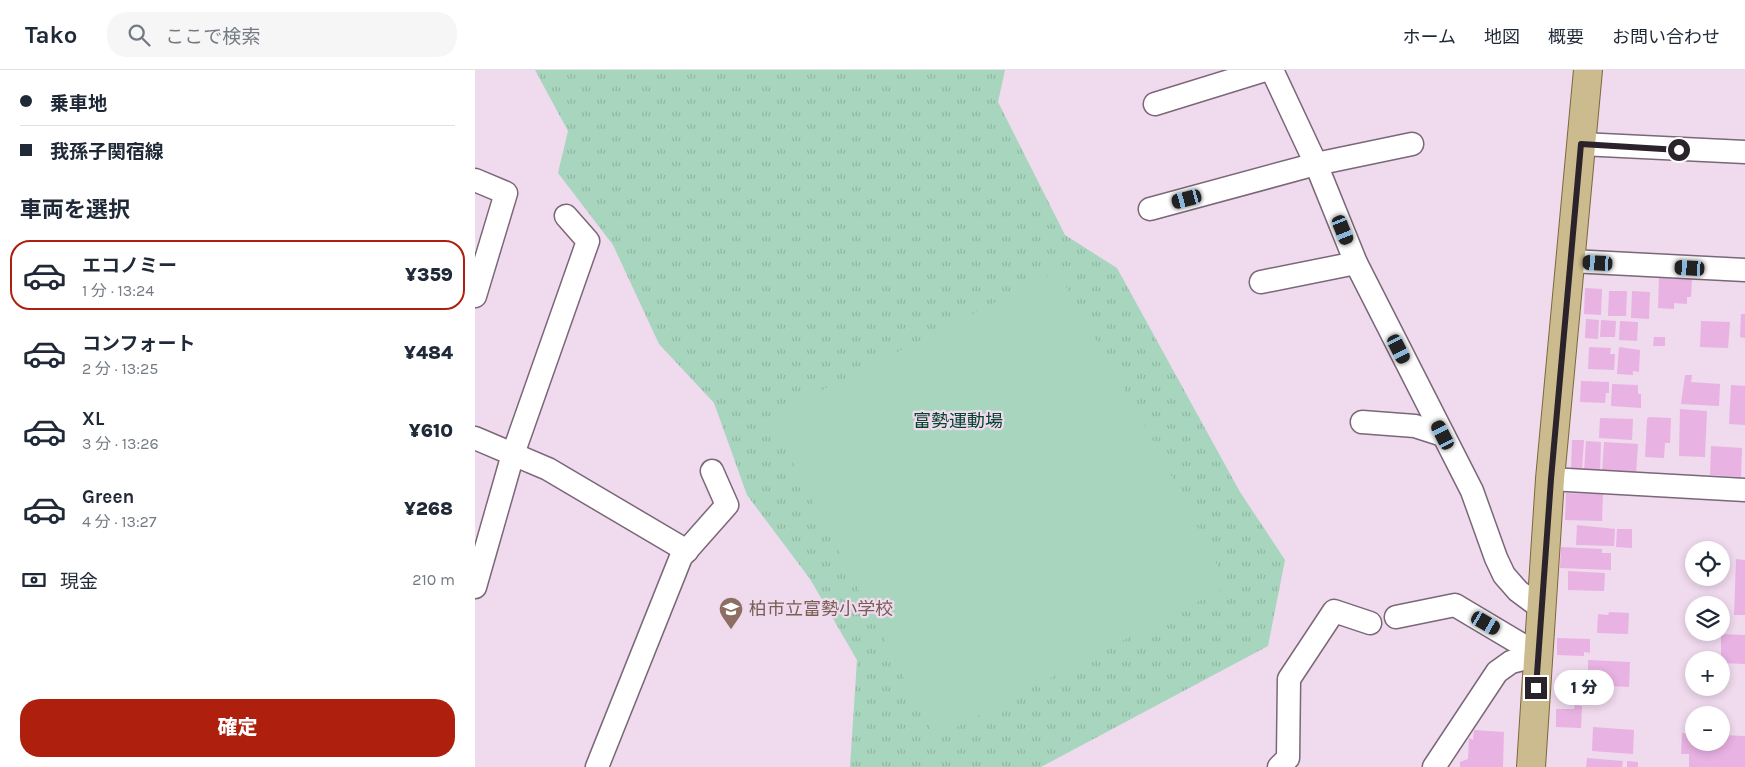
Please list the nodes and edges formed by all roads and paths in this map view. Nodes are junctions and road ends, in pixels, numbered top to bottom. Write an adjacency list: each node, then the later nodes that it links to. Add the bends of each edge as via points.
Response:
1 (1265, 70): 4 (street)
2 (1272, 70): 8 (street)
3 (1588, 70): 6 (main road)
4 (1155, 104)
5 (1412, 144): 8 (street)
6 (1581, 144): 7 (street); 12 (main road)
7 (1745, 152)
8 (1316, 164): 10 (street); 13 (street)
9 (475, 180): 16 (street, via 506,193)
10 (1150, 210)
11 (566, 216): 20 (street, via 588,240)
12 (1571, 261): 14 (street); 22 (main road)
13 (1356, 263): 15 (street); 18 (street)
14 (1745, 270)
15 (1261, 282)
16 (475, 296)
17 (1362, 422): 18 (street, via 1415,426)
18 (1443, 435): 26 (street, via 1472,491 1504,575)
19 (475, 438): 20 (street)
20 (513, 454): 24 (street, via 548,470); 25 (street)
21 (712, 471): 24 (street, via 727,505)
22 (1551, 479): 23 (street); 26 (main road)
23 (1745, 490)
24 (687, 551): 30 (street, via 681,557)
25 (475, 587)
26 (1541, 608): 29 (main road)
27 (1396, 617): 29 (street, via 1455,605)
28 (1370, 623): 31 (street, via 1334,611 1289,679 1288,758)
29 (1539, 655): 32 (street, via 1511,662 1497,672); 33 (main road)
30 (597, 767)
31 (1279, 767)
32 (1434, 767)
33 (1531, 767)

